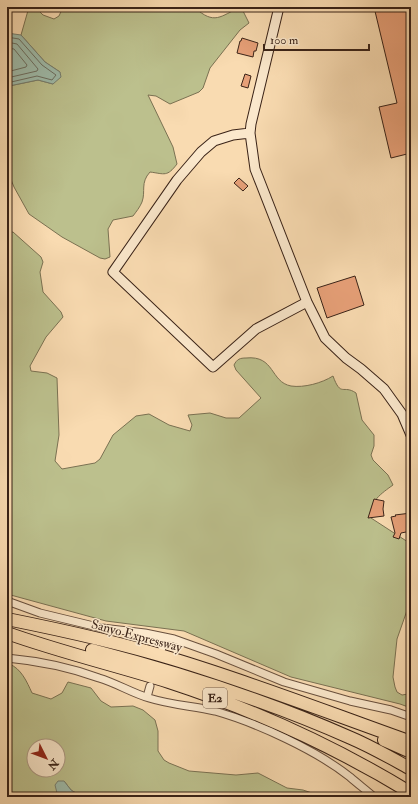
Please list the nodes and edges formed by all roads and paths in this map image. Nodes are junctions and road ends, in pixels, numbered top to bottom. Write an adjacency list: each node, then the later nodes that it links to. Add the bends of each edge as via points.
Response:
1 (278, 7): 2 (street)
2 (250, 133): 3 (street, via 255,169); 3 (street, via 214,141 201,152 177,180 114,272 213,366 256,329)
3 (306, 302): 4 (street, via 325,338 384,389 402,414)
4 (411, 435)
5 (7, 601): 8 (street, via 40,613 102,628)
6 (7, 619): 12 (highway, Sanyo Expressway / E2, via 172,658)
7 (7, 632): 17 (highway, via 42,638 167,670 252,698 353,739); 18 (highway, E2, via 40,645 163,680 247,710 334,749)
8 (164, 637): 9 (street); 14 (street, via 216,654 284,682)
9 (162, 648)
10 (7, 658): 13 (street, via 73,669)
11 (150, 686): 13 (street)
12 (257, 687): 15 (highway); 16 (highway)
13 (147, 697): 19 (street, via 213,711 269,731 350,776)
14 (411, 717)
15 (411, 742)
16 (411, 752)
17 (411, 769)
18 (411, 793)
19 (374, 797)

